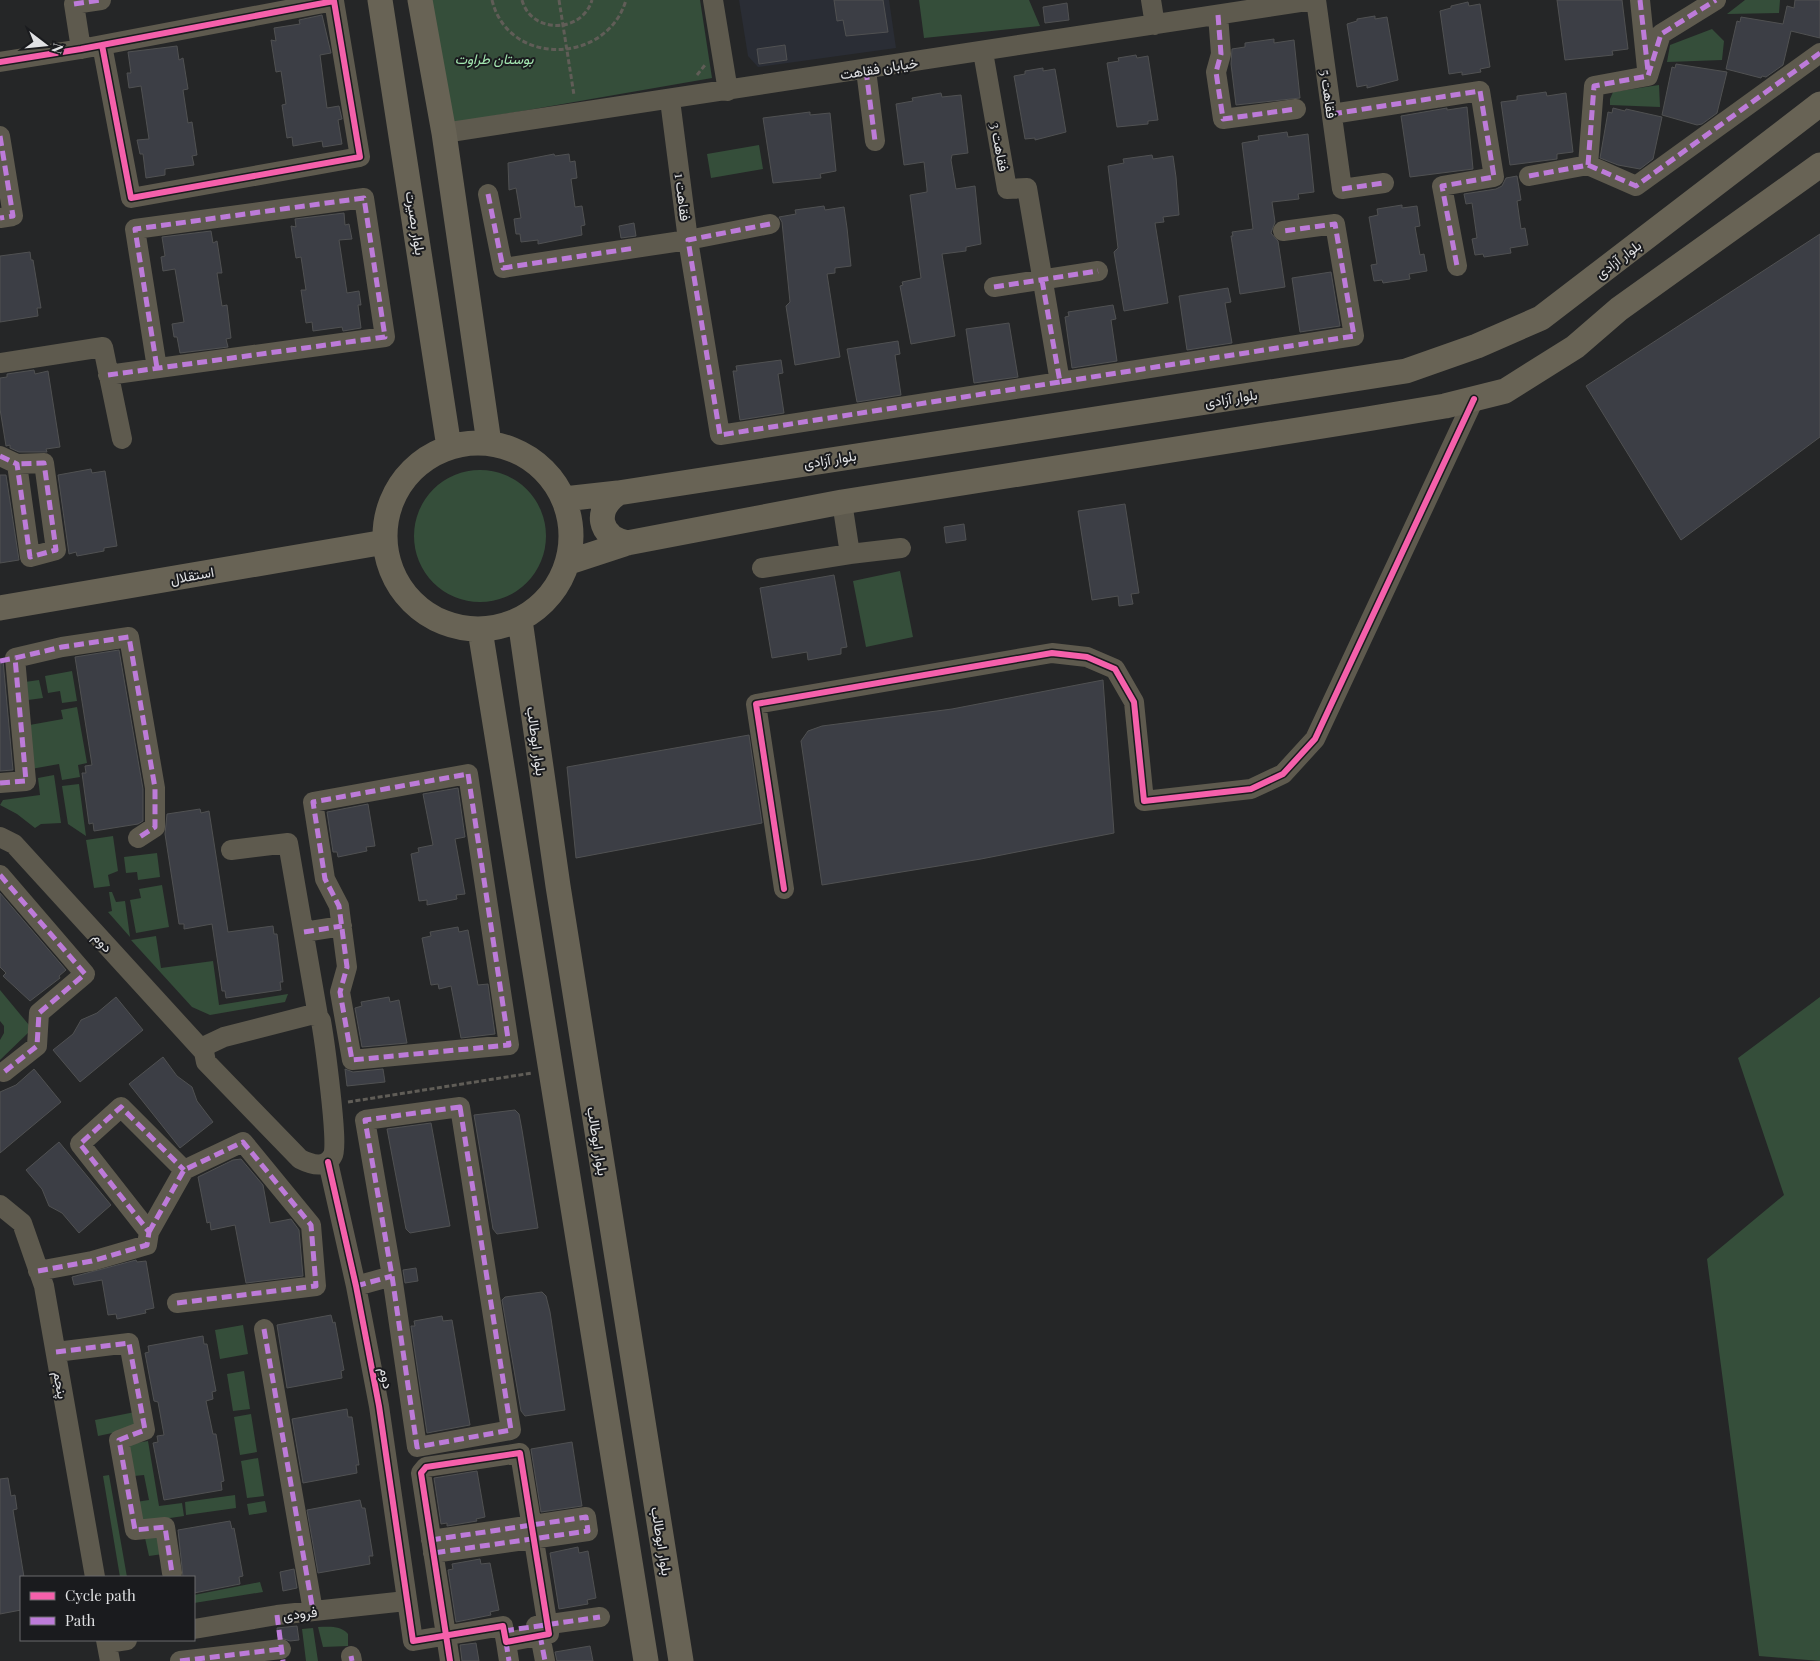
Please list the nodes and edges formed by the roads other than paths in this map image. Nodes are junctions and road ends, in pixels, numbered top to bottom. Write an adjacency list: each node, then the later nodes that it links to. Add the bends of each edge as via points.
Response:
1 (101, 0): 12 (street, via 74,4)
2 (380, 0): 25 (main road, بلوار بصیرت)
3 (420, 0): 23 (main road)
4 (713, 0): 18 (street)
5 (1151, 0): 10 (street)
6 (1315, 0): 9 (street, خیابان فقاهت); 22 (street, فقاهت 5)
7 (1640, 0): 17 (street)
8 (1716, 0): 17 (street, via 1661,34)
9 (1218, 15): 10 (street, خیابان فقاهت); 21 (street, via 1221,54 1216,72 1223,119)
10 (1155, 25): 13 (street, خیابان فقاهت)
11 (102, 45): 11 (street, via 131,198 360,157 334,1); 12 (street)
12 (81, 49): 15 (street)
13 (983, 52): 16 (street, خیابان فقاهت); 38 (street, فقاهت 3, via 1007,189 1027,188)
14 (1820, 53): 27 (street, via 1636,186)
15 (0, 62)
16 (866, 70): 18 (street, خیابان فقاهت); 26 (street)
17 (1648, 76): 27 (street, via 1594,86)
18 (728, 91): 19 (street, خیابان فقاهت)
19 (670, 100): 23 (street, خیابان فقاهت, via 575,104); 35 (street, فقاهت 1)
20 (1820, 104): 48 (main road, بلوار آزادی, via 1541,318 1406,372)
21 (1296, 109)
22 (1332, 114): 30 (street, فقاهت 5, via 1342,189); 36 (street, via 1480,91 1494,177 1442,186)
23 (444, 133): 25 (main road); 46 (main road)
24 (0, 136): 32 (street, via 13,216)
25 (403, 138): 47 (main road, بلوار بصیرت)
26 (875, 141)
27 (1588, 165): 29 (street)
28 (1820, 165): 44 (main road, via 1619,309 1575,347 1505,391)
29 (1529, 176)
30 (1384, 183)
31 (488, 194): 35 (street, فقاهت 1, via 503,268)
32 (0, 218)
33 (770, 224): 35 (street)
34 (1283, 231): 43 (street, via 1335,224 1354,336)
35 (688, 240): 43 (street, via 720,435)
36 (1457, 266)
37 (1098, 271): 38 (street)
38 (1042, 280): 39 (street); 43 (street)
39 (994, 288)
40 (0, 363): 42 (street, via 103,347)
41 (157, 368): 41 (street, via 135,230 364,198 385,337); 42 (street)
42 (108, 375): 45 (street)
43 (1060, 382)
44 (1474, 399): 50 (main road, via 1357,421); 66 (street, via 1315,739 1283,774 1251,789 1144,800 1134,702 1115,670 1087,657 1052,653 756,704)
45 (122, 439)
46 (489, 443): 47 (main road); 49 (main road, via 513,449 534,461 552,478)
47 (449, 447): 51 (main road, via 427,458 408,474 395,494 387,518)
48 (618, 493): 49 (main road, بلوار آزادی); 52 (main road, via 603,510 602,522 616,540)
49 (564, 499): 55 (main road, via 572,530)
50 (842, 502): 52 (main road); 54 (street)
51 (385, 542): 57 (main road, استقلال); 59 (main road, via 391,570 405,595 426,614 452,626)
52 (627, 543): 55 (main road)
53 (900, 548): 54 (street)
54 (850, 554): 56 (street)
55 (568, 562): 58 (main road, via 541,606)
56 (762, 568)
57 (0, 608)
58 (520, 620): 59 (main road, via 501,628); 101 (main road, بلوار ابوطالب)
59 (480, 630): 100 (main road)
60 (8, 660): 61 (street, via 26,781); 63 (street, via 62,647 129,637 155,788 155,827)
61 (0, 783)
62 (0, 836): 70 (street, دوم, via 14,844)
63 (138, 838)
64 (231, 850): 68 (street, via 288,843)
65 (0, 875): 71 (street, via 85,974 39,1013 37,1046)
66 (784, 889)
67 (342, 926): 67 (street, via 347,967 340,992 352,1060 509,1045 468,774 313,802 325,879 340,906); 68 (street)
68 (304, 932): 69 (street)
69 (318, 1016): 70 (street, via 310,1015 224,1037 207,1045); 72 (street, via 335,1153)
70 (204, 1052): 72 (street, دوم, via 206,1062 300,1159 310,1164)
71 (4, 1072)
72 (328, 1162): 78 (street, دوم)
73 (184, 1170): 75 (street); 75 (street, via 121,1107 80,1144); 79 (street, via 243,1142 311,1225 316,1286)
74 (0, 1205): 76 (street, پنجم, via 22,1223)
75 (149, 1232): 76 (street, via 147,1245 92,1261)
76 (38, 1270): 81 (street, پنجم)
77 (392, 1276): 77 (street, via 365,1120 460,1107 511,1430 417,1447); 78 (street)
78 (356, 1286): 86 (street, دوم, via 379,1406)
79 (177, 1303)
80 (264, 1330): 87 (street)
81 (56, 1352): 84 (street, via 129,1343 145,1430 119,1440 135,1530 165,1527); 85 (street, پنجم)
82 (533, 1532): 83 (street); 83 (street, via 520,1453 426,1466 421,1473); 91 (street)
83 (432, 1547): 92 (street)
84 (172, 1573)
85 (95, 1576)
86 (406, 1601): 87 (street, فرودی); 92 (street, دوم, via 413,1641)
87 (313, 1611): 88 (street, فرودی)
88 (277, 1616): 90 (street, فرودی); 96 (street)
89 (600, 1617): 91 (street)
90 (195, 1629)
91 (544, 1630): 94 (street); 99 (street)
92 (446, 1636): 94 (street, via 503,1626); 98 (street)
93 (124, 1641): 95 (street)
94 (506, 1645)
95 (107, 1648)
96 (282, 1655): 97 (street)
97 (180, 1661)
98 (450, 1661)
99 (545, 1661)
100 (646, 1661)
101 (680, 1661)

